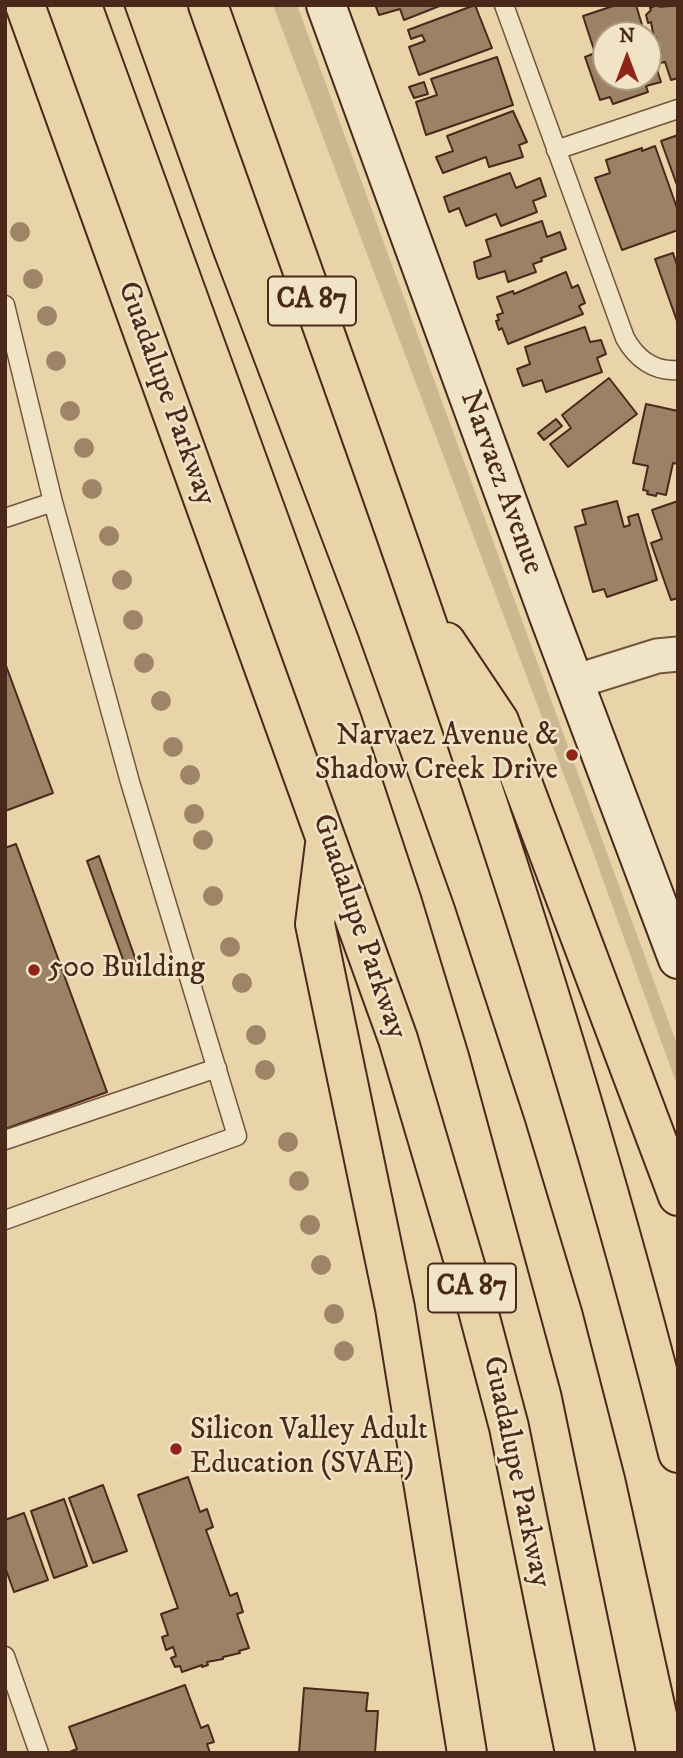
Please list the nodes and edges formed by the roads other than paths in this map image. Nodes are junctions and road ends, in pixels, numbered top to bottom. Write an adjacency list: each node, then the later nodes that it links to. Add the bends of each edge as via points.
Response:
1 (25, 5): 14 (highway, Guadalupe Parkway / CA 87)
2 (208, 5): 11 (highway, CA 87)
3 (326, 5): 13 (main road, Narvaez Avenue)
4 (504, 5): 6 (lane)
5 (678, 109): 6 (lane)
6 (556, 149): 8 (lane, via 631,348 659,369)
7 (5, 305): 9 (lane)
8 (678, 370)
9 (53, 502): 10 (lane); 16 (lane, via 130,782)
10 (5, 518)
11 (416, 596): 18 (highway, via 499,721); 20 (highway, CA 87, via 556,1017)
12 (678, 654): 13 (street, via 657,656)
13 (574, 682): 15 (main road, Narvaez Avenue)
14 (326, 835): 23 (highway, via 315,924 395,1308); 24 (highway, Guadalupe Parkway / CA 87, via 398,1039 475,1298 509,1427)
15 (678, 959)
16 (217, 1068): 17 (lane); 19 (lane, via 236,1136)
17 (5, 1140)
18 (678, 1196)
19 (5, 1220)
20 (678, 1453)
21 (5, 1656): 22 (lane)
22 (39, 1753)
23 (467, 1753)
24 (575, 1753)

